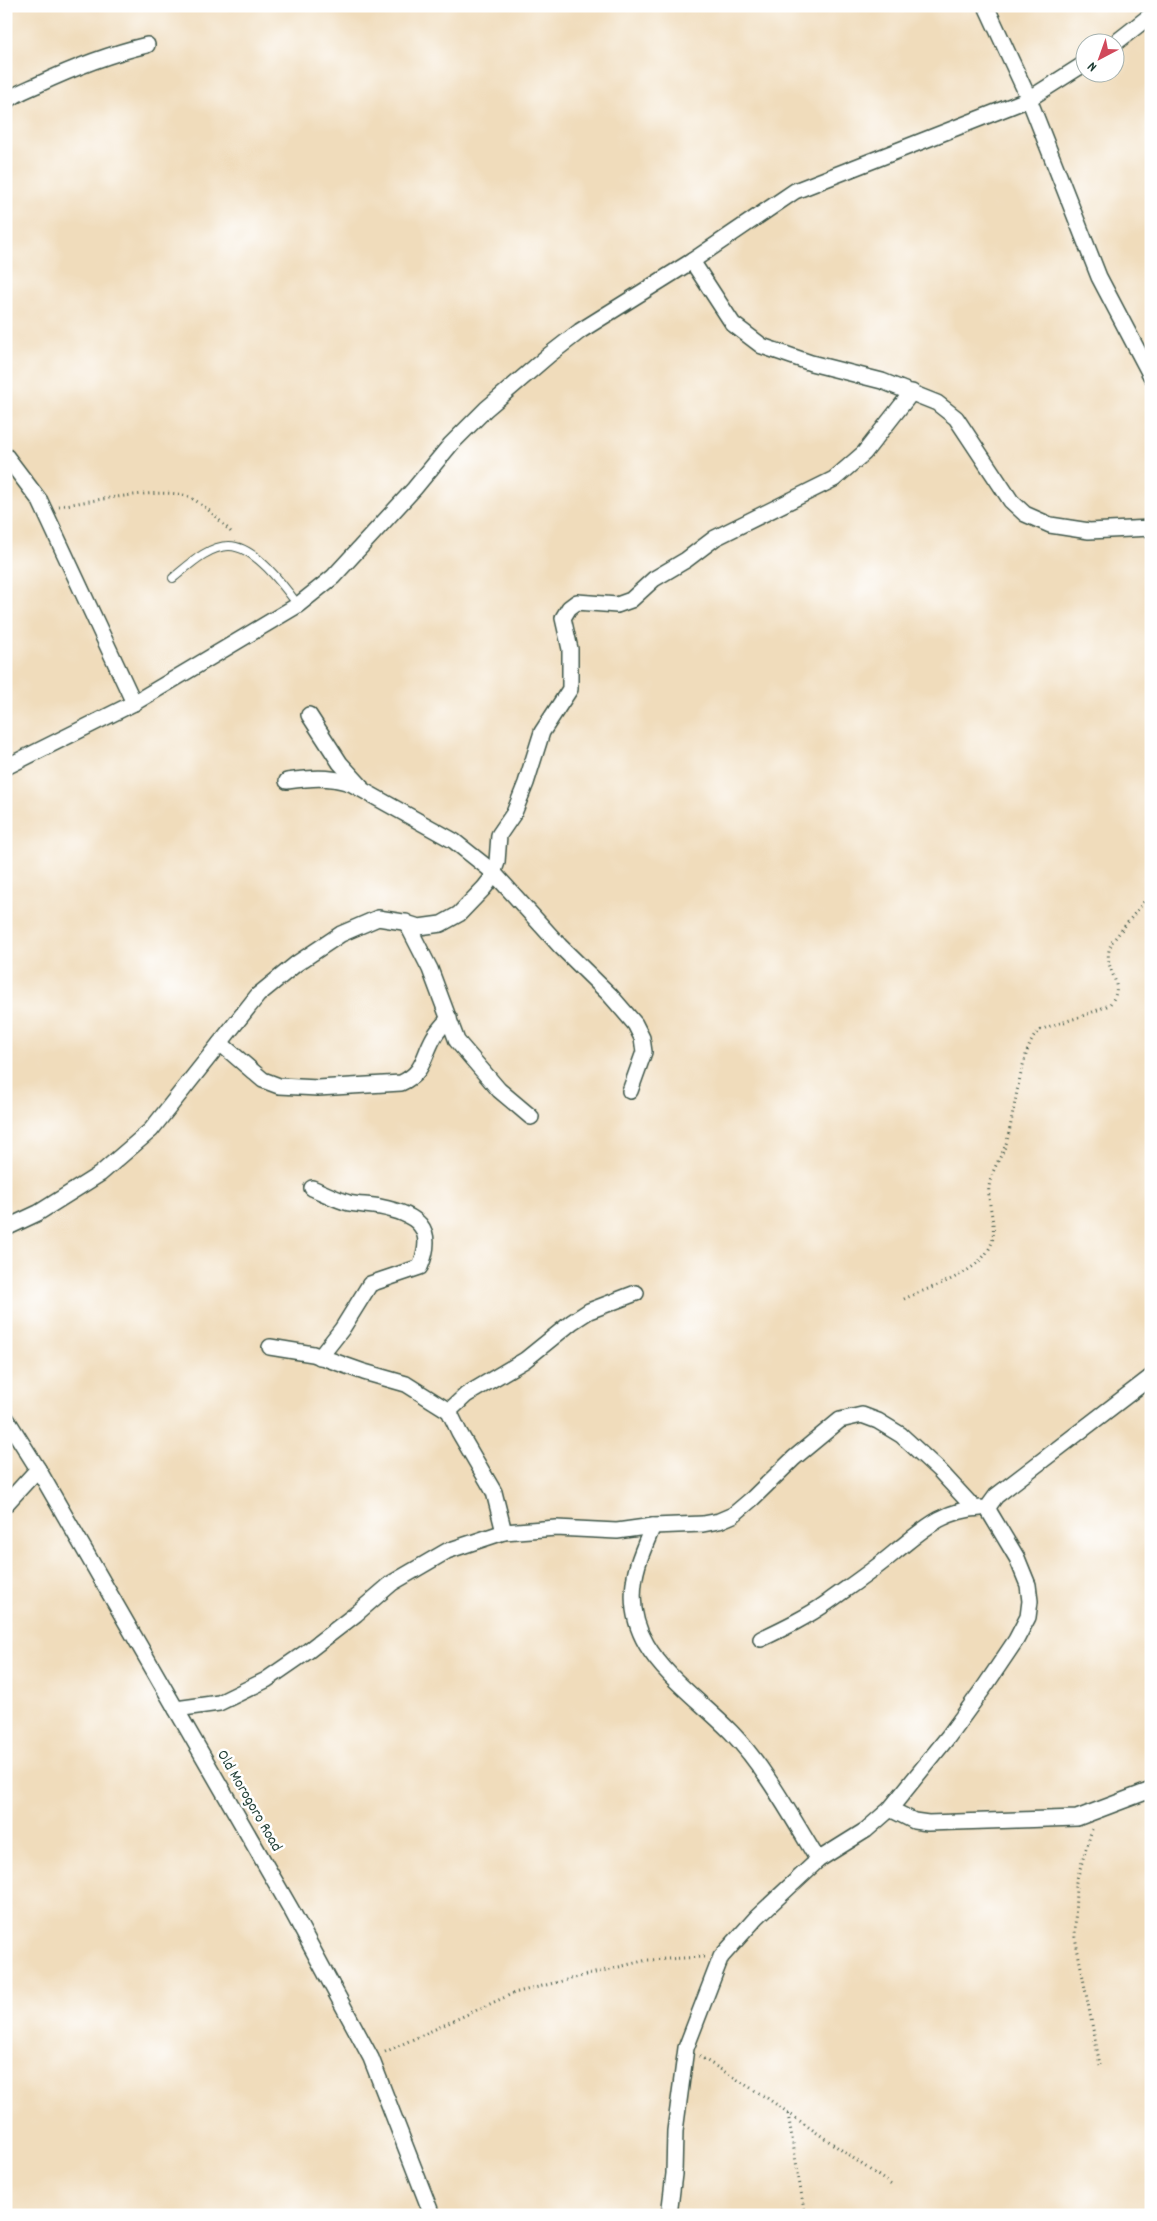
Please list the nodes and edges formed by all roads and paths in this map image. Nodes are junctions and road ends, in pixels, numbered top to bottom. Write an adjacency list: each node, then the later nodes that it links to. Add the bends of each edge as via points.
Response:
1 (986, 6): 6 (street)
2 (1151, 15): 3 (street)
3 (1124, 36)
4 (148, 45): 7 (street, via 66,70 15,94)
5 (1074, 70): 6 (street)
6 (1029, 99): 8 (street, via 795,191); 9 (street, via 1099,277)
7 (6, 102)
8 (692, 261): 10 (street, via 733,324 762,346); 16 (street, via 549,354 451,444 333,577)
9 (1151, 376)
10 (912, 392): 13 (street, via 937,403 956,418 1011,501 1025,514 1050,525 1089,531); 22 (street, via 864,453 834,479 715,538 654,579 631,600 617,605 577,602 569,608 563,618 570,649 570,689 542,732 514,813 499,835)
11 (6, 456): 12 (street)
12 (44, 508): 14 (path, via 141,494 187,496 205,506); 17 (street)
13 (1151, 528)
14 (239, 540)
15 (173, 578): 16 (lane, via 200,556 230,546 260,560)
16 (298, 605): 17 (street)
17 (134, 703): 19 (street)
18 (309, 716): 21 (street, via 340,763)
19 (6, 767)
20 (287, 781): 21 (street, via 335,778)
21 (366, 791): 22 (street, via 454,841)
22 (493, 872): 24 (street, via 484,888 459,914 441,924 419,927); 27 (street, via 635,1024 644,1052)
23 (1151, 893): 32 (path, via 1112,942 1108,952 1108,962 1118,990 1109,1006 1045,1029 1033,1038 1022,1071 1007,1143 990,1183 988,1200 993,1236 990,1248 965,1272)
24 (406, 922): 25 (street, via 430,969); 26 (street, via 378,918 341,934 258,995)
25 (449, 1018): 26 (street, via 434,1037 416,1075 400,1083 318,1088 279,1086 258,1076); 28 (street, via 457,1041 476,1066 498,1090)
26 (220, 1043): 30 (street, via 151,1130 100,1174 38,1213)
27 (630, 1091)
28 (532, 1117)
29 (312, 1188): 34 (street, via 346,1202 403,1214 426,1231 420,1267 370,1284)
30 (6, 1228)
31 (636, 1293): 36 (street, via 589,1311 525,1360 466,1395)
32 (904, 1300)
33 (270, 1346): 34 (street)
34 (320, 1357): 36 (street, via 406,1384)
35 (1151, 1376): 40 (street)
36 (450, 1411): 42 (street, via 458,1432 494,1492)
37 (6, 1418): 38 (street, Old Morogoro Road)
38 (38, 1468): 39 (street); 44 (street, Old Morogoro Road)
39 (6, 1504)
40 (981, 1508): 41 (street, via 901,1435 862,1415 840,1420 820,1435 733,1515 719,1522); 43 (street, via 945,1516 920,1530 827,1603); 46 (street, via 1017,1558 1028,1584 1028,1617 985,1686)
41 (653, 1526): 42 (street, via 617,1531 556,1528); 48 (street, via 638,1565 633,1594 642,1641 675,1681 731,1732 787,1808)
42 (504, 1532): 44 (street, via 447,1551 392,1582 356,1614 266,1680 219,1703)
43 (761, 1639)
44 (176, 1709): 51 (street, Old Morogoro Road, via 292,1911)
45 (1151, 1790): 47 (street)
46 (890, 1809): 47 (street, via 914,1821 928,1822 1077,1818); 48 (street, via 866,1830)
47 (1100, 1809): 52 (path, via 1076,1882 1075,1937)
48 (818, 1860): 49 (street, via 757,1917)
49 (721, 1957): 50 (street); 51 (path, via 647,1960 514,1993)
50 (686, 2048): 53 (path); 56 (street, via 674,2132 674,2174)
51 (371, 2058): 55 (street, Old Morogoro Road)
52 (1100, 2065)
53 (788, 2113): 54 (path); 57 (path)
54 (893, 2186)
55 (432, 2215)
56 (669, 2215)
57 (805, 2215)

